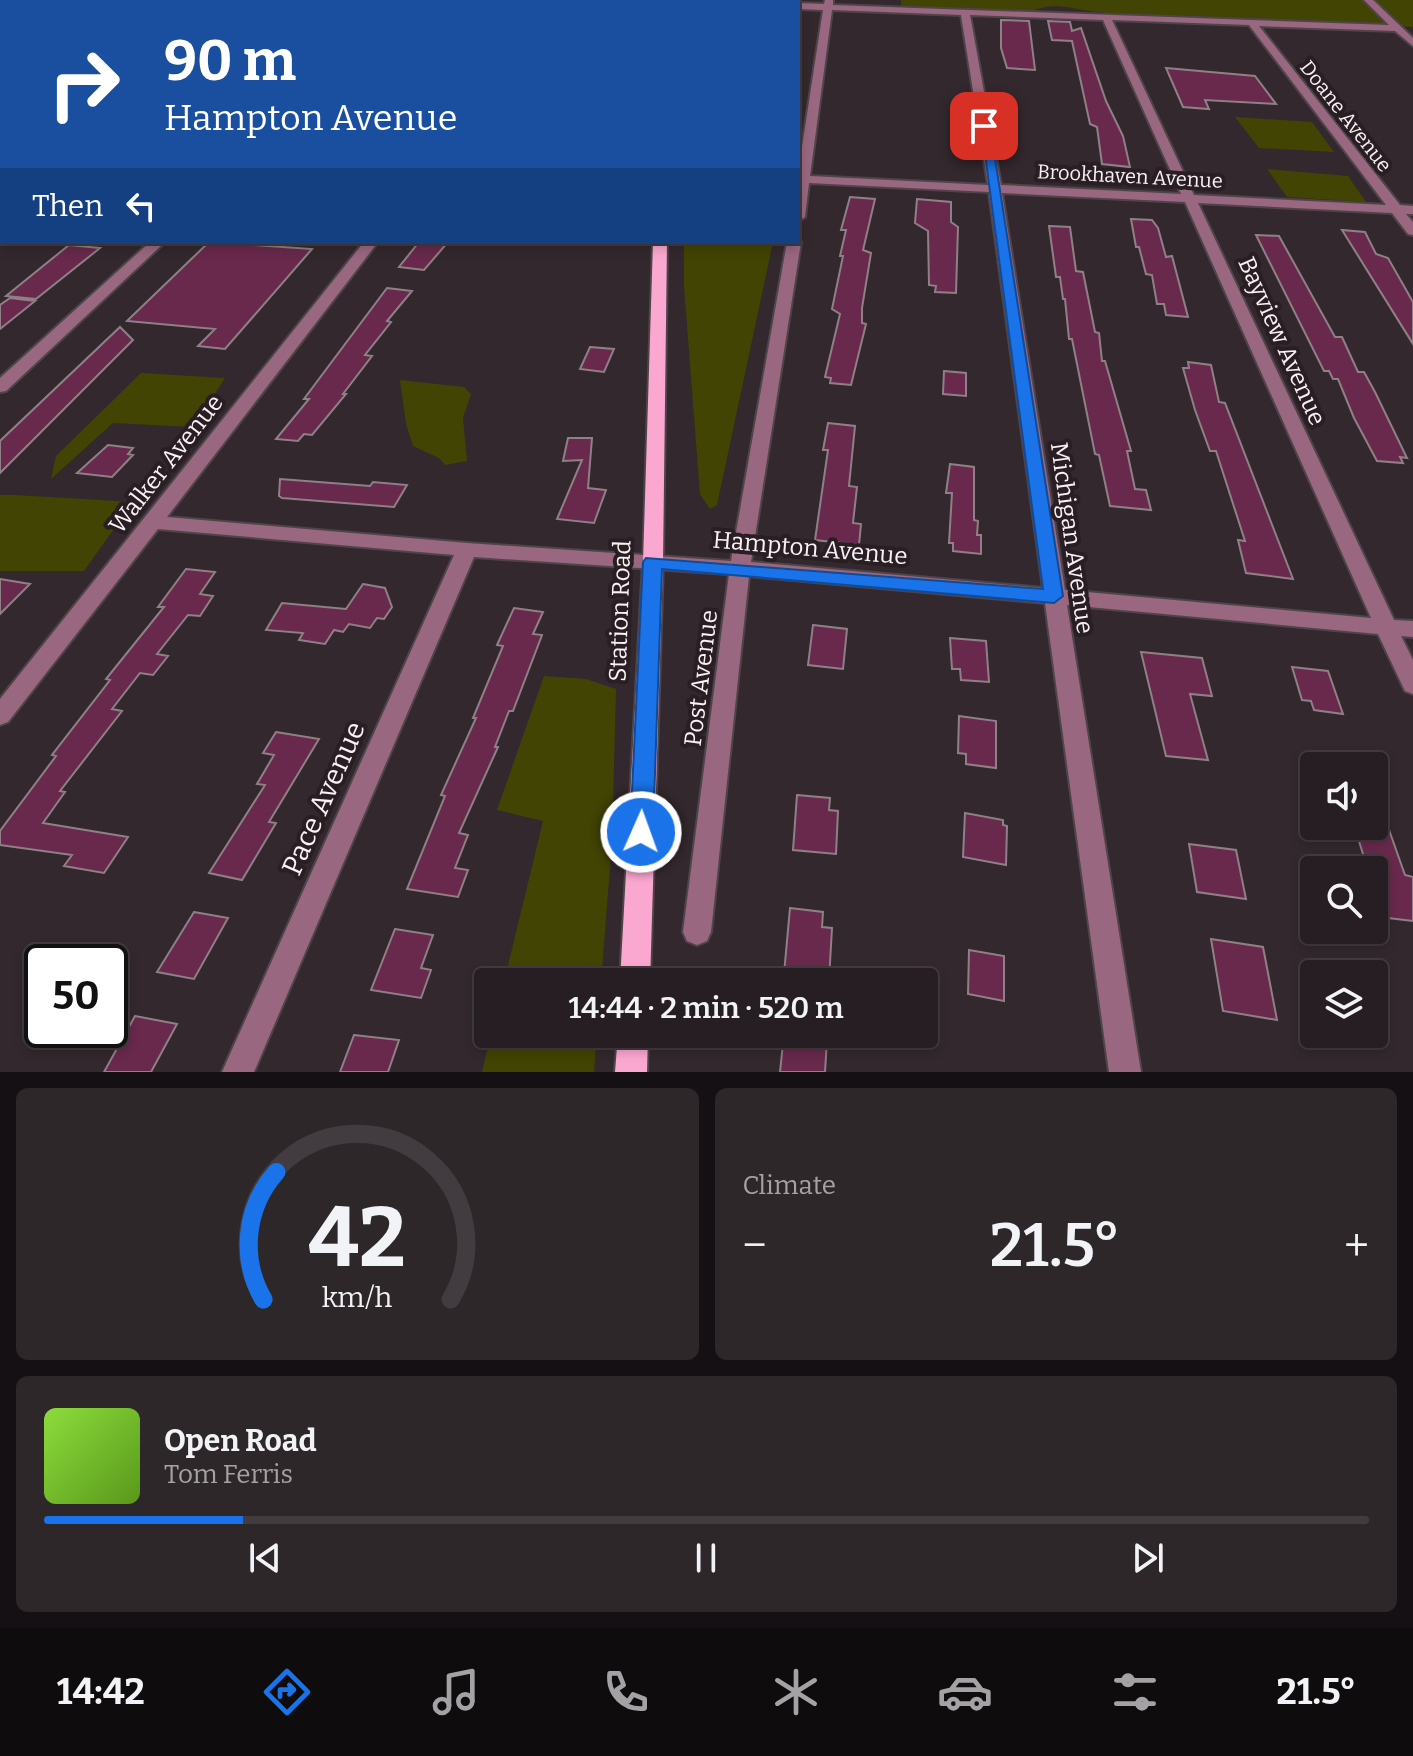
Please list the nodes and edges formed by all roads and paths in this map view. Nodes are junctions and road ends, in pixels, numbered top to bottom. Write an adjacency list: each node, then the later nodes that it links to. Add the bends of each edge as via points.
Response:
1 (1368, 0): 7 (street)
2 (829, 3): 3 (street); 4 (street); 9 (street)
3 (800, 6)
4 (965, 11): 5 (street); 10 (street, Michigan Avenue)
5 (1106, 17): 6 (street); 11 (street, Bayview Avenue)
6 (1252, 23): 7 (street); 12 (street, Doane Avenue)
7 (1396, 28): 8 (street)
8 (1413, 43)
9 (801, 179): 10 (street, Brookhaven Avenue)
10 (995, 189): 11 (street, Brookhaven Avenue); 24 (street, Michigan Avenue)
11 (1191, 199): 12 (street, Brookhaven Avenue); 25 (street, Bayview Avenue)
12 (1396, 209): 13 (street, Brookhaven Avenue); 14 (street, Doane Avenue)
13 (1413, 210)
14 (1413, 231)
15 (156, 244): 19 (street)
16 (369, 244): 20 (street, Walker Avenue)
17 (660, 244): 22 (main road, Station Road)
18 (794, 244): 23 (street, Post Avenue)
19 (0, 387)
20 (153, 522): 21 (street, Hampton Avenue); 28 (street, Walker Avenue)
21 (467, 550): 22 (street, Hampton Avenue); 32 (street, Pace Avenue)
22 (653, 562): 23 (street, Hampton Avenue); 30 (main road, Station Road)
23 (740, 568): 24 (street, Hampton Avenue); 29 (street, Post Avenue)
24 (1054, 596): 25 (street, Hampton Avenue); 34 (street, Michigan Avenue)
25 (1385, 626): 26 (street, Hampton Avenue); 27 (street, Bayview Avenue)
26 (1413, 629)
27 (1413, 685)
28 (0, 716)
29 (697, 932)
30 (636, 968)
31 (632, 1048): 33 (main road)
32 (238, 1072)
33 (631, 1072)
34 (1125, 1072)

